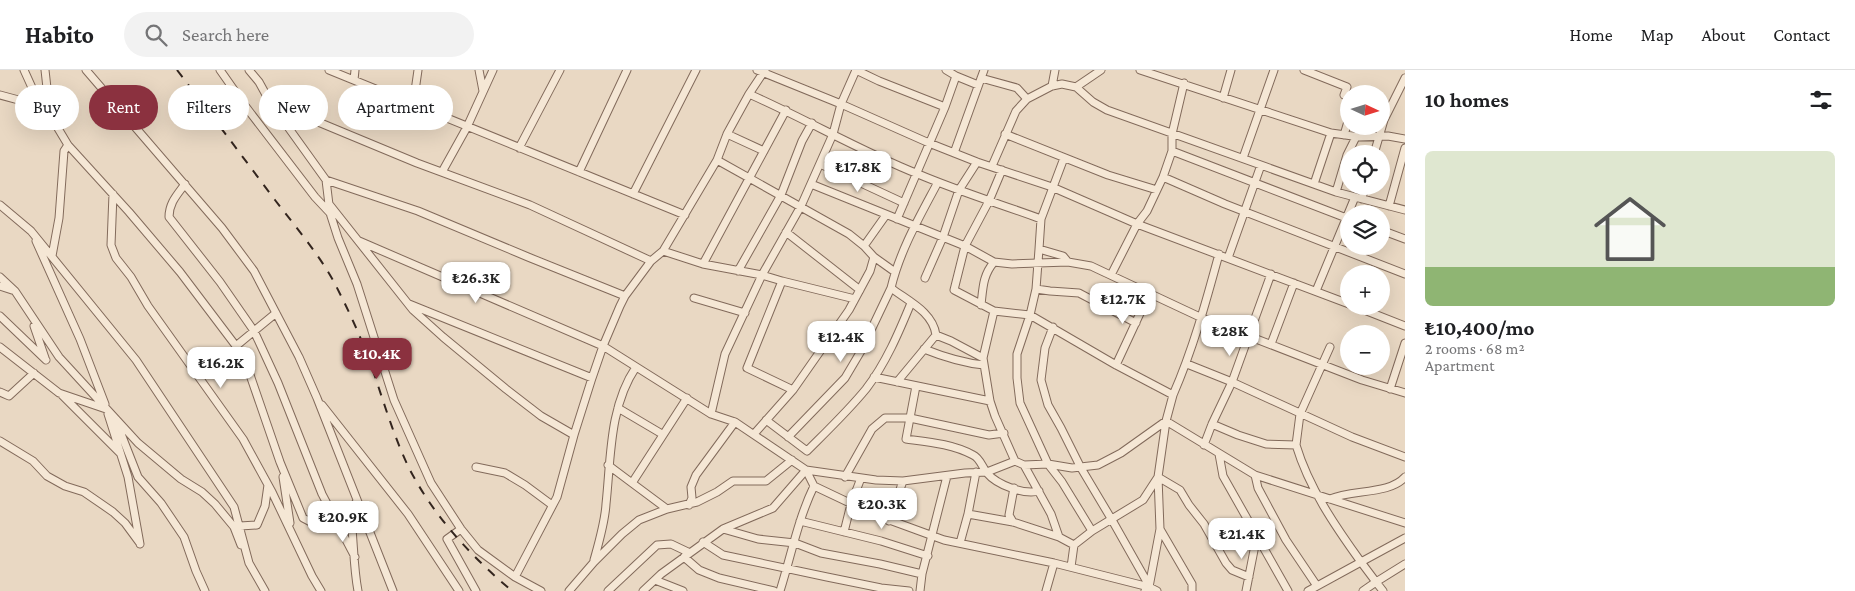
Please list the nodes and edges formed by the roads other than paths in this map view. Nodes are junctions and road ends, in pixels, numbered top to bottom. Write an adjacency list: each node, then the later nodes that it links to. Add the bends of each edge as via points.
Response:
1 (24, 70): 30 (street)
2 (46, 70): 31 (street)
3 (86, 70): 88 (street)
4 (220, 70): 111 (street)
5 (249, 70): 32 (street)
6 (329, 70): 27 (street)
7 (354, 70): 27 (street)
8 (418, 70): 34 (street)
9 (479, 70): 38 (street)
10 (493, 70): 38 (street)
11 (560, 70): 67 (street)
12 (627, 70): 81 (street)
13 (696, 70): 96 (street)
14 (856, 70): 44 (street); 45 (street)
15 (946, 70): 25 (street)
16 (984, 70): 28 (street)
17 (1055, 70): 36 (street)
18 (1101, 70): 37 (street)
19 (1140, 70): 24 (street)
20 (1231, 70): 41 (street)
21 (1274, 70): 47 (street)
22 (1304, 70): 35 (street)
23 (761, 71): 39 (street); 44 (street)
24 (1164, 74): 29 (street)
25 (956, 76): 28 (street); 45 (street)
26 (1405, 78): 61 (street)
27 (354, 80): 33 (street)
28 (979, 82): 43 (street, via 1017,88); 71 (street)
29 (1184, 84): 41 (street); 58 (street)
30 (31, 85)
31 (47, 85)
32 (261, 85)
33 (366, 85)
34 (416, 85)
35 (1342, 85)
36 (1052, 86): 37 (street); 43 (street)
37 (1076, 87): 58 (street, via 1107,110)
38 (484, 91): 51 (street)
39 (749, 94): 46 (street); 55 (street)
40 (0, 95): 42 (street)
41 (1223, 98): 47 (street)
42 (15, 99)
43 (1027, 99): 57 (street, via 1016,111)
44 (841, 104): 56 (street); 64 (street)
45 (945, 107): 64 (street)
46 (786, 110): 49 (street); 69 (street)
47 (1260, 111): 54 (street); 73 (street)
48 (453, 121): 51 (street)
49 (812, 123): 56 (street); 97 (street)
50 (328, 126): 80 (street)
51 (467, 127): 67 (street); 80 (street)
52 (59, 130): 65 (street)
53 (290, 130): 85 (street)
54 (1331, 133): 59 (street); 90 (street)
55 (727, 134): 69 (street); 74 (street)
56 (833, 134): 76 (street); 82 (street)
57 (1005, 134): 72 (street); 78 (street)
58 (1172, 134): 70 (street); 73 (street)
59 (1340, 134)
60 (1344, 135): 62 (street)
61 (1379, 136): 62 (street); 63 (street); 66 (street)
62 (1356, 137): 94 (street)
63 (1405, 139)
64 (929, 144): 71 (street); 82 (street)
65 (68, 145): 95 (street); 132 (street, via 64,151 59,218)
66 (1376, 145)
67 (519, 148): 81 (street)
68 (1405, 148): 106 (street)
69 (764, 151): 83 (street)
70 (1172, 151): 84 (street); 87 (street)
71 (954, 153): 75 (street)
72 (1064, 158): 91 (street); 93 (street)
73 (1243, 158): 77 (street)
74 (717, 160): 83 (street); 112 (street)
75 (977, 162): 78 (street); 92 (street)
76 (820, 164): 89 (street); 101 (street)
77 (1262, 165): 87 (street); 90 (street)
78 (992, 166): 79 (street)
79 (1002, 170): 91 (street); 100 (street)
80 (442, 172): 135 (street, via 530,205)
81 (579, 172): 96 (street)
82 (917, 174): 86 (street); 101 (street)
83 (748, 177): 97 (street); 139 (street)
84 (1163, 177): 93 (street); 110 (street)
85 (326, 180): 102 (street); 157 (street, via 418,211)
86 (938, 182): 92 (street); 118 (street)
87 (1255, 183): 110 (street); 114 (street)
88 (185, 184): 165 (street, via 254,272); 175 (street, via 173,200 169,217)
89 (811, 184): 107 (street); 113 (street)
90 (1314, 184): 94 (street)
91 (1052, 187): 116 (street); 117 (street)
92 (959, 190): 100 (street); 123 (street)
93 (1157, 190): 117 (street)
94 (1336, 192): 99 (street)
95 (113, 194): 180 (street, via 180,272); 245 (street, via 111,245 116,258 243,440)
96 (633, 194): 112 (street)
97 (781, 195): 107 (street); 140 (street)
98 (1360, 195): 99 (street)
99 (1358, 198): 104 (street); 105 (street)
100 (989, 201): 116 (street); 127 (street)
101 (904, 202): 115 (street)
102 (329, 203): 111 (street); 125 (street)
103 (0, 205): 119 (street)
104 (1354, 205)
105 (1384, 205)
106 (1388, 205)
107 (801, 206): 120 (street); 126 (street)
108 (1390, 206): 109 (street)
109 (1405, 210)
110 (1245, 212): 128 (street); 134 (street)
111 (330, 213): 264 (street, via 398,409 430,483)
112 (685, 215): 130 (street)
113 (886, 215): 115 (street); 126 (street)
114 (1340, 215)
115 (897, 219): 118 (street)
116 (1040, 219): 129 (street)
117 (1137, 224): 131 (street); 142 (street)
118 (915, 225): 123 (street); 141 (street)
119 (31, 231): 132 (street); 206 (street, via 80,339)
120 (786, 232): 145 (street); 153 (street)
121 (1390, 233): 124 (street)
122 (1340, 234): 128 (street)
123 (943, 237): 127 (street); 147 (street)
124 (1405, 239)
125 (359, 241): 161 (street); 181 (street)
126 (864, 246): 133 (street)
127 (965, 246): 136 (street); 163 (street, via 954,290)
128 (1335, 246): 144 (street); 155 (street)
129 (1039, 249): 137 (street, via 1063,256); 138 (street)
130 (663, 251): 135 (street); 139 (street)
131 (1219, 254): 134 (street); 171 (street)
132 (52, 256): 262 (street, via 136,360 234,507)
133 (874, 257): 141 (street); 153 (street)
134 (1228, 258): 143 (street)
135 (650, 261): 157 (street)
136 (994, 262): 138 (street); 163 (street, via 986,271)
137 (1068, 262): 138 (street); 142 (street)
138 (1037, 263): 152 (street)
139 (703, 264): 140 (street)
140 (738, 271): 145 (street)
141 (895, 272): 151 (street)
142 (1111, 274): 156 (street)
143 (1271, 274): 149 (street); 177 (street)
144 (1405, 274)
145 (762, 275): 148 (street); 166 (street)
146 (0, 277): 154 (street)
147 (925, 278)
148 (782, 281): 159 (street); 197 (street, via 747,368)
149 (1294, 283): 155 (street); 178 (street)
150 (0, 286): 154 (street)
151 (891, 288): 162 (street); 219 (street, via 845,378)
152 (1036, 289): 168 (street); 172 (street, via 1079,293)
153 (860, 290): 159 (street)
154 (15, 291): 167 (street)
155 (1316, 292): 160 (street)
156 (1149, 294): 171 (street); 172 (street)
157 (625, 296): 181 (street)
158 (694, 298): 166 (street)
159 (855, 299): 197 (street)
160 (1340, 301)
161 (407, 302): 192 (street); 216 (street, via 443,337 506,389 541,416)
162 (911, 303): 176 (street, via 929,316); 191 (street)
163 (981, 305): 164 (street)
164 (994, 311): 168 (street); 185 (street)
165 (276, 313): 175 (street); 202 (street)
166 (745, 313): 207 (street, via 725,354)
167 (29, 314): 170 (street, via 46,360); 206 (street, via 59,357)
168 (1030, 315): 174 (street); 229 (street, via 1018,354 1020,403)
169 (1377, 315): 173 (street)
170 (0, 316)
171 (1202, 318): 177 (street); 186 (street)
172 (1136, 324): 188 (street)
173 (1405, 326)
174 (1053, 327): 188 (street); 233 (street, via 1045,348 1040,380 1048,405)
175 (254, 331): 180 (street); 263 (street)
176 (936, 334): 184 (street); 185 (street)
177 (1250, 336): 178 (street); 194 (street)
178 (1271, 344): 187 (street)
179 (1405, 344): 196 (street)
180 (236, 346): 228 (street, via 249,372)
181 (603, 346): 189 (street); 192 (street)
182 (0, 347): 190 (street)
183 (1330, 347): 187 (street)
184 (924, 349): 185 (street, via 968,364); 193 (street)
185 (984, 362): 204 (street)
186 (1187, 364): 194 (street); 201 (street)
187 (1324, 364): 196 (street); 208 (street)
188 (1116, 365): 201 (street)
189 (636, 367): 203 (street); 205 (street)
190 (34, 373): 198 (street, via 10,396); 200 (street)
191 (874, 376): 193 (street); 219 (street, via 836,423 807,451)
192 (592, 378): 216 (street)
193 (898, 382): 195 (street)
194 (1232, 382): 208 (street); 214 (street)
195 (916, 386): 204 (street); 210 (street)
196 (1390, 388): 199 (street)
197 (793, 390): 211 (street)
198 (0, 392)
199 (1405, 393)
200 (60, 394): 206 (street); 223 (street)
201 (1173, 395): 212 (street)
202 (317, 398): 251 (street); 300 (street, via 408,514)
203 (687, 398): 207 (street); 217 (street)
204 (990, 401): 215 (street)
205 (618, 408): 217 (street); 230 (street)
206 (106, 409): 209 (street); 223 (street)
207 (711, 414): 213 (street)
208 (1300, 414): 222 (street); 225 (street)
209 (115, 418): 284 (street, via 138,443 215,504 234,527); 295 (street, via 138,477 161,503 184,538)
210 (910, 418): 215 (street, via 989,435); 236 (street, via 906,439 956,447 976,456); 239 (street, via 886,418 872,429)
211 (766, 420): 218 (street); 219 (street)
212 (1166, 421): 221 (street); 233 (street, via 1121,453 1098,465); 240 (street)
213 (736, 422): 218 (street); 254 (street, via 696,475)
214 (1212, 424): 221 (street); 222 (street, via 1266,444)
215 (1004, 433): 227 (street)
216 (574, 434): 253 (street)
217 (662, 434): 244 (street)
218 (754, 434): 226 (street)
219 (788, 437)
220 (0, 441): 223 (street, via 33,461 47,476 84,492 113,512 140,544)
221 (1204, 445): 224 (street)
222 (1296, 445): 249 (street)
223 (121, 454)
224 (1219, 454): 237 (street); 271 (street, via 1223,476)
225 (1405, 456)
226 (792, 460): 234 (street); 254 (street, via 766,481 733,481)
227 (1014, 461): 231 (street); 236 (street)
228 (280, 462): 263 (street, via 303,518 322,528); 269 (street)
229 (1048, 464): 231 (street); 233 (street); 267 (street)
230 (608, 465): 244 (street); 281 (street, via 606,505)
231 (1024, 465): 248 (street)
232 (476, 467): 253 (street, via 504,473)
233 (1081, 468): 257 (street)
234 (806, 470): 239 (street); 246 (street); 265 (street, via 773,508)
235 (976, 472): 236 (street); 238 (street); 256 (street)
236 (987, 472): 247 (street, via 994,480)
237 (1255, 475): 249 (street); 293 (street, via 1258,488 1286,540)
238 (947, 476): 243 (street); 270 (street)
239 (845, 477): 242 (street)
240 (1158, 477): 257 (street, via 1143,500); 266 (street); 290 (street, via 1180,490 1232,570)
241 (1405, 477): 250 (street, via 1389,487)
242 (861, 478): 243 (street); 252 (street)
243 (903, 481): 259 (street)
244 (632, 482): 255 (street)
245 (268, 485): 262 (street, via 265,506 257,525); 269 (street)
246 (814, 486): 252 (street); 258 (street)
247 (1014, 488): 248 (street, via 1034,493); 260 (street, via 1009,515)
248 (1039, 491): 272 (street)
249 (1318, 496): 250 (street); 283 (street)
250 (1330, 500): 261 (street)
251 (357, 502): 280 (street, via 350,511); 299 (street)
252 (851, 504): 259 (street); 268 (street)
253 (552, 505): 289 (street)
254 (689, 505): 255 (street)
255 (667, 509): 281 (street, via 639,520)
256 (968, 514): 260 (street); 276 (street)
257 (1112, 520): 267 (street); 294 (street)
258 (800, 521): 268 (street); 275 (street)
259 (889, 521): 270 (street)
260 (1013, 522): 272 (street)
261 (1405, 524)
262 (240, 526): 284 (street)
263 (338, 528): 280 (street)
264 (461, 529): 289 (street, via 478,550); 301 (street, via 446,540)
265 (723, 529): 274 (street); 275 (street, via 758,539)
266 (1160, 529): 294 (street); 313 (street, via 1192,584)
267 (1092, 531): 277 (street)
268 (844, 532): 279 (street)
269 (292, 533): 297 (street)
270 (933, 535): 276 (street); 279 (street)
271 (1257, 535): 290 (street); 315 (street)
272 (1059, 537): 277 (street)
273 (1405, 538): 283 (street)
274 (703, 542): 278 (street); 287 (street, via 723,555)
275 (795, 543): 287 (street); 288 (street, via 821,553)
276 (960, 543): 282 (street)
277 (1074, 545): 286 (street)
278 (687, 555): 291 (street); 304 (street, via 671,544 656,545); 307 (street, via 699,570)
279 (928, 556): 288 (street)
280 (355, 557): 298 (street, via 353,566)
281 (594, 562): 303 (street)
282 (1054, 562): 286 (street); 311 (street)
283 (1361, 562): 292 (street); 293 (street)
284 (249, 563): 296 (street)
285 (1405, 564): 292 (street)
286 (1071, 567): 294 (street)
287 (787, 568): 308 (street); 309 (street)
288 (922, 574): 310 (street)
289 (515, 577): 302 (street)
290 (1249, 577): 314 (street)
291 (655, 580): 305 (street); 306 (street)
292 (1376, 582): 317 (street); 318 (street)
293 (1317, 586): 316 (street)
294 (1148, 590): 312 (street)
295 (206, 591)
296 (265, 591)
297 (321, 591)
298 (358, 591)
299 (393, 591)
300 (459, 591)
301 (476, 591)
302 (541, 591)
303 (568, 591)
304 (608, 591)
305 (643, 591)
306 (683, 591)
307 (774, 591)
308 (780, 591)
309 (909, 591)
310 (920, 591)
311 (1046, 591)
312 (1157, 591)
313 (1192, 591)
314 (1246, 591)
315 (1288, 591)
316 (1308, 591)
317 (1363, 591)
318 (1383, 591)

